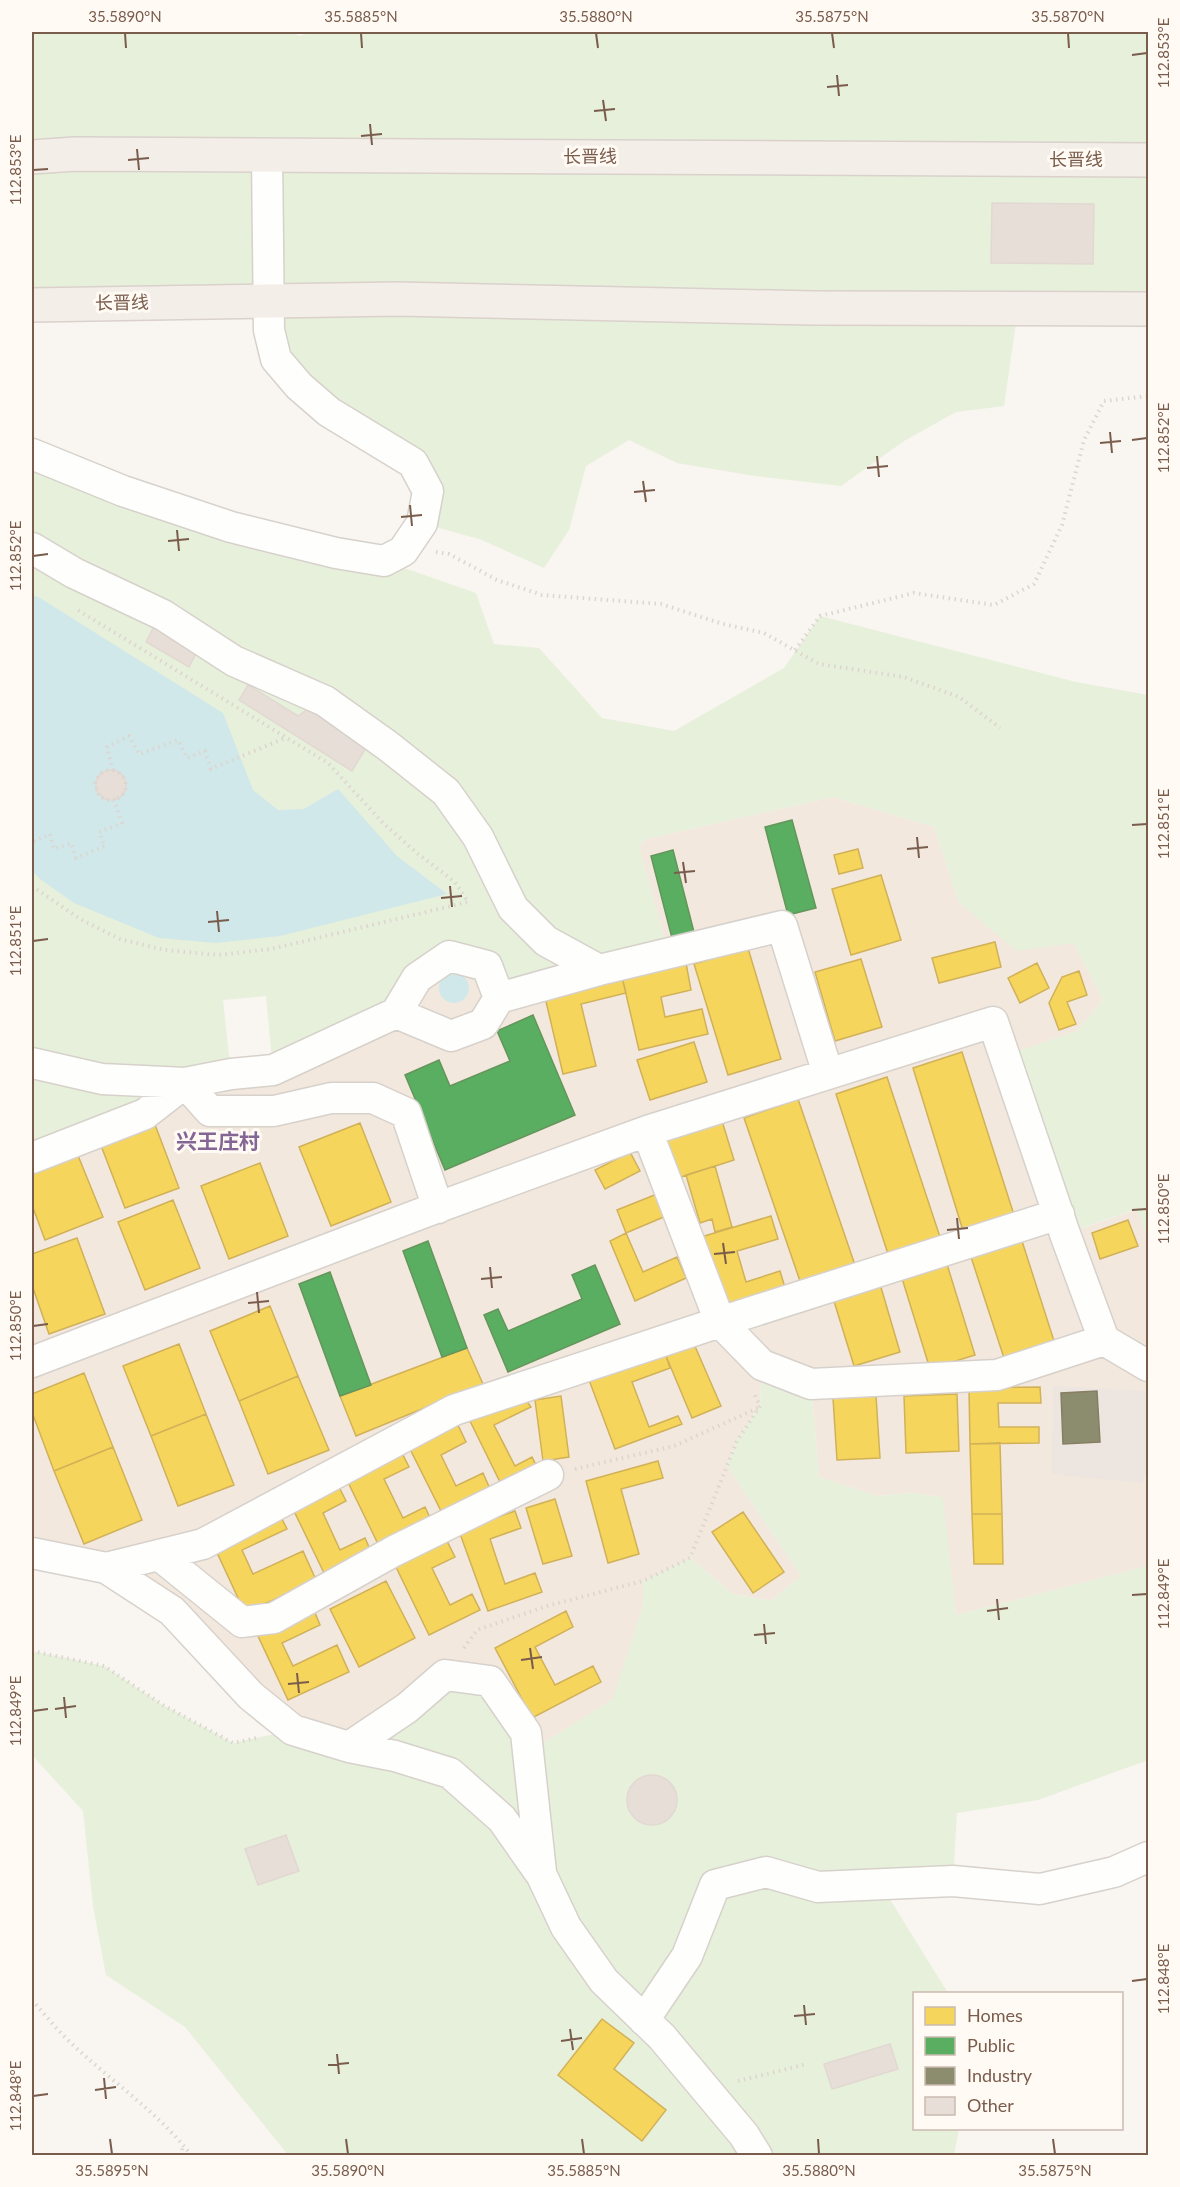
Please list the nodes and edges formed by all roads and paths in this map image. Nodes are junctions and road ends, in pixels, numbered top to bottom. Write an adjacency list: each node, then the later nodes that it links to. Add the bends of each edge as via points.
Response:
1 (267, 155): 2 (main road, 长晋线); 3 (main road, 长晋线); 4 (street)
2 (32, 157)
3 (1149, 160)
4 (268, 301): 5 (main road, 长晋线); 6 (main road, 长晋线, via 398,299 802,308); 9 (street, via 276,359 299,386 329,412 413,463 428,491 422,523)
5 (32, 304)
6 (1149, 309)
7 (1149, 396): 12 (path, via 1104,401 1084,440 1062,525 1034,584 994,605 914,593 820,616)
8 (32, 454): 9 (street, via 123,491 252,532 336,553 384,561)
9 (406, 547): 12 (path, via 449,554 497,580 542,595 661,604 764,633)
10 (32, 548): 19 (street, via 74,573 163,615 234,661 325,701 388,746 446,792 478,837 513,908 546,941)
11 (71, 606): 14 (path)
12 (795, 650): 13 (path, via 819,664 904,677 959,697)
13 (1000, 728)
14 (286, 738): 15 (path, via 211,769 205,751 187,758 178,740 139,754 129,736 106,747); 18 (path, via 328,763 383,823 455,882 468,902 271,949 218,955 165,950 120,939 80,919)
15 (113, 770): 16 (path, via 122,775 126,784 123,795); 16 (path, via 99,775 95,788 103,798)
16 (114, 800): 17 (path, via 122,823 99,832 105,846 76,858 71,843 54,849 50,834 34,841)
17 (32, 835)
18 (32, 886)
19 (599, 970): 20 (street); 23 (street, via 782,926)
20 (499, 998): 21 (street, via 483,1024 451,1036); 21 (street, via 487,966 449,956 417,978)
21 (396, 1013): 24 (street, via 273,1070)
22 (32, 1063): 24 (street, via 102,1079)
23 (828, 1074): 25 (street); 28 (street, via 993,1022)
24 (185, 1083): 26 (street, via 145,1114); 27 (street, via 210,1111 274,1111 331,1098 374,1098 406,1113)
25 (647, 1131): 27 (street); 29 (street)
26 (32, 1158)
27 (438, 1208): 31 (street)
28 (1059, 1214): 29 (street); 30 (street)
29 (720, 1322): 30 (street, via 762,1365 811,1384 997,1376); 37 (street, via 454,1410 202,1544)
30 (1104, 1340): 32 (street)
31 (32, 1362)
32 (1149, 1366)
33 (750, 1385): 34 (path)
34 (760, 1406): 35 (path, via 674,1446); 40 (path, via 737,1441 690,1557 643,1581 547,1606 477,1630)
35 (549, 1475): 37 (street, via 394,1551 274,1618 242,1622)
36 (32, 1553): 38 (street)
37 (159, 1555): 38 (street)
38 (106, 1568): 41 (street, via 172,1611 252,1696)
39 (32, 1651): 41 (path, via 104,1666 163,1705 233,1743)
40 (445, 1675): 42 (street, via 407,1708); 44 (street, via 490,1681 526,1733)
41 (293, 1730): 42 (street)
42 (349, 1747): 44 (street, via 396,1756 450,1773 502,1819)
43 (1149, 1857): 46 (street, via 1114,1872 1040,1888 953,1881 818,1887 766,1872 715,1885 687,1956)
44 (542, 1876): 46 (street, via 566,1927 604,1981)
45 (32, 2000): 49 (path, via 60,2032 131,2093)
46 (644, 2020): 48 (street)
47 (807, 2064): 48 (path)
48 (705, 2089): 52 (street)
49 (183, 2145): 50 (path); 51 (path)
50 (181, 2156)
51 (192, 2156)
52 (757, 2156)

